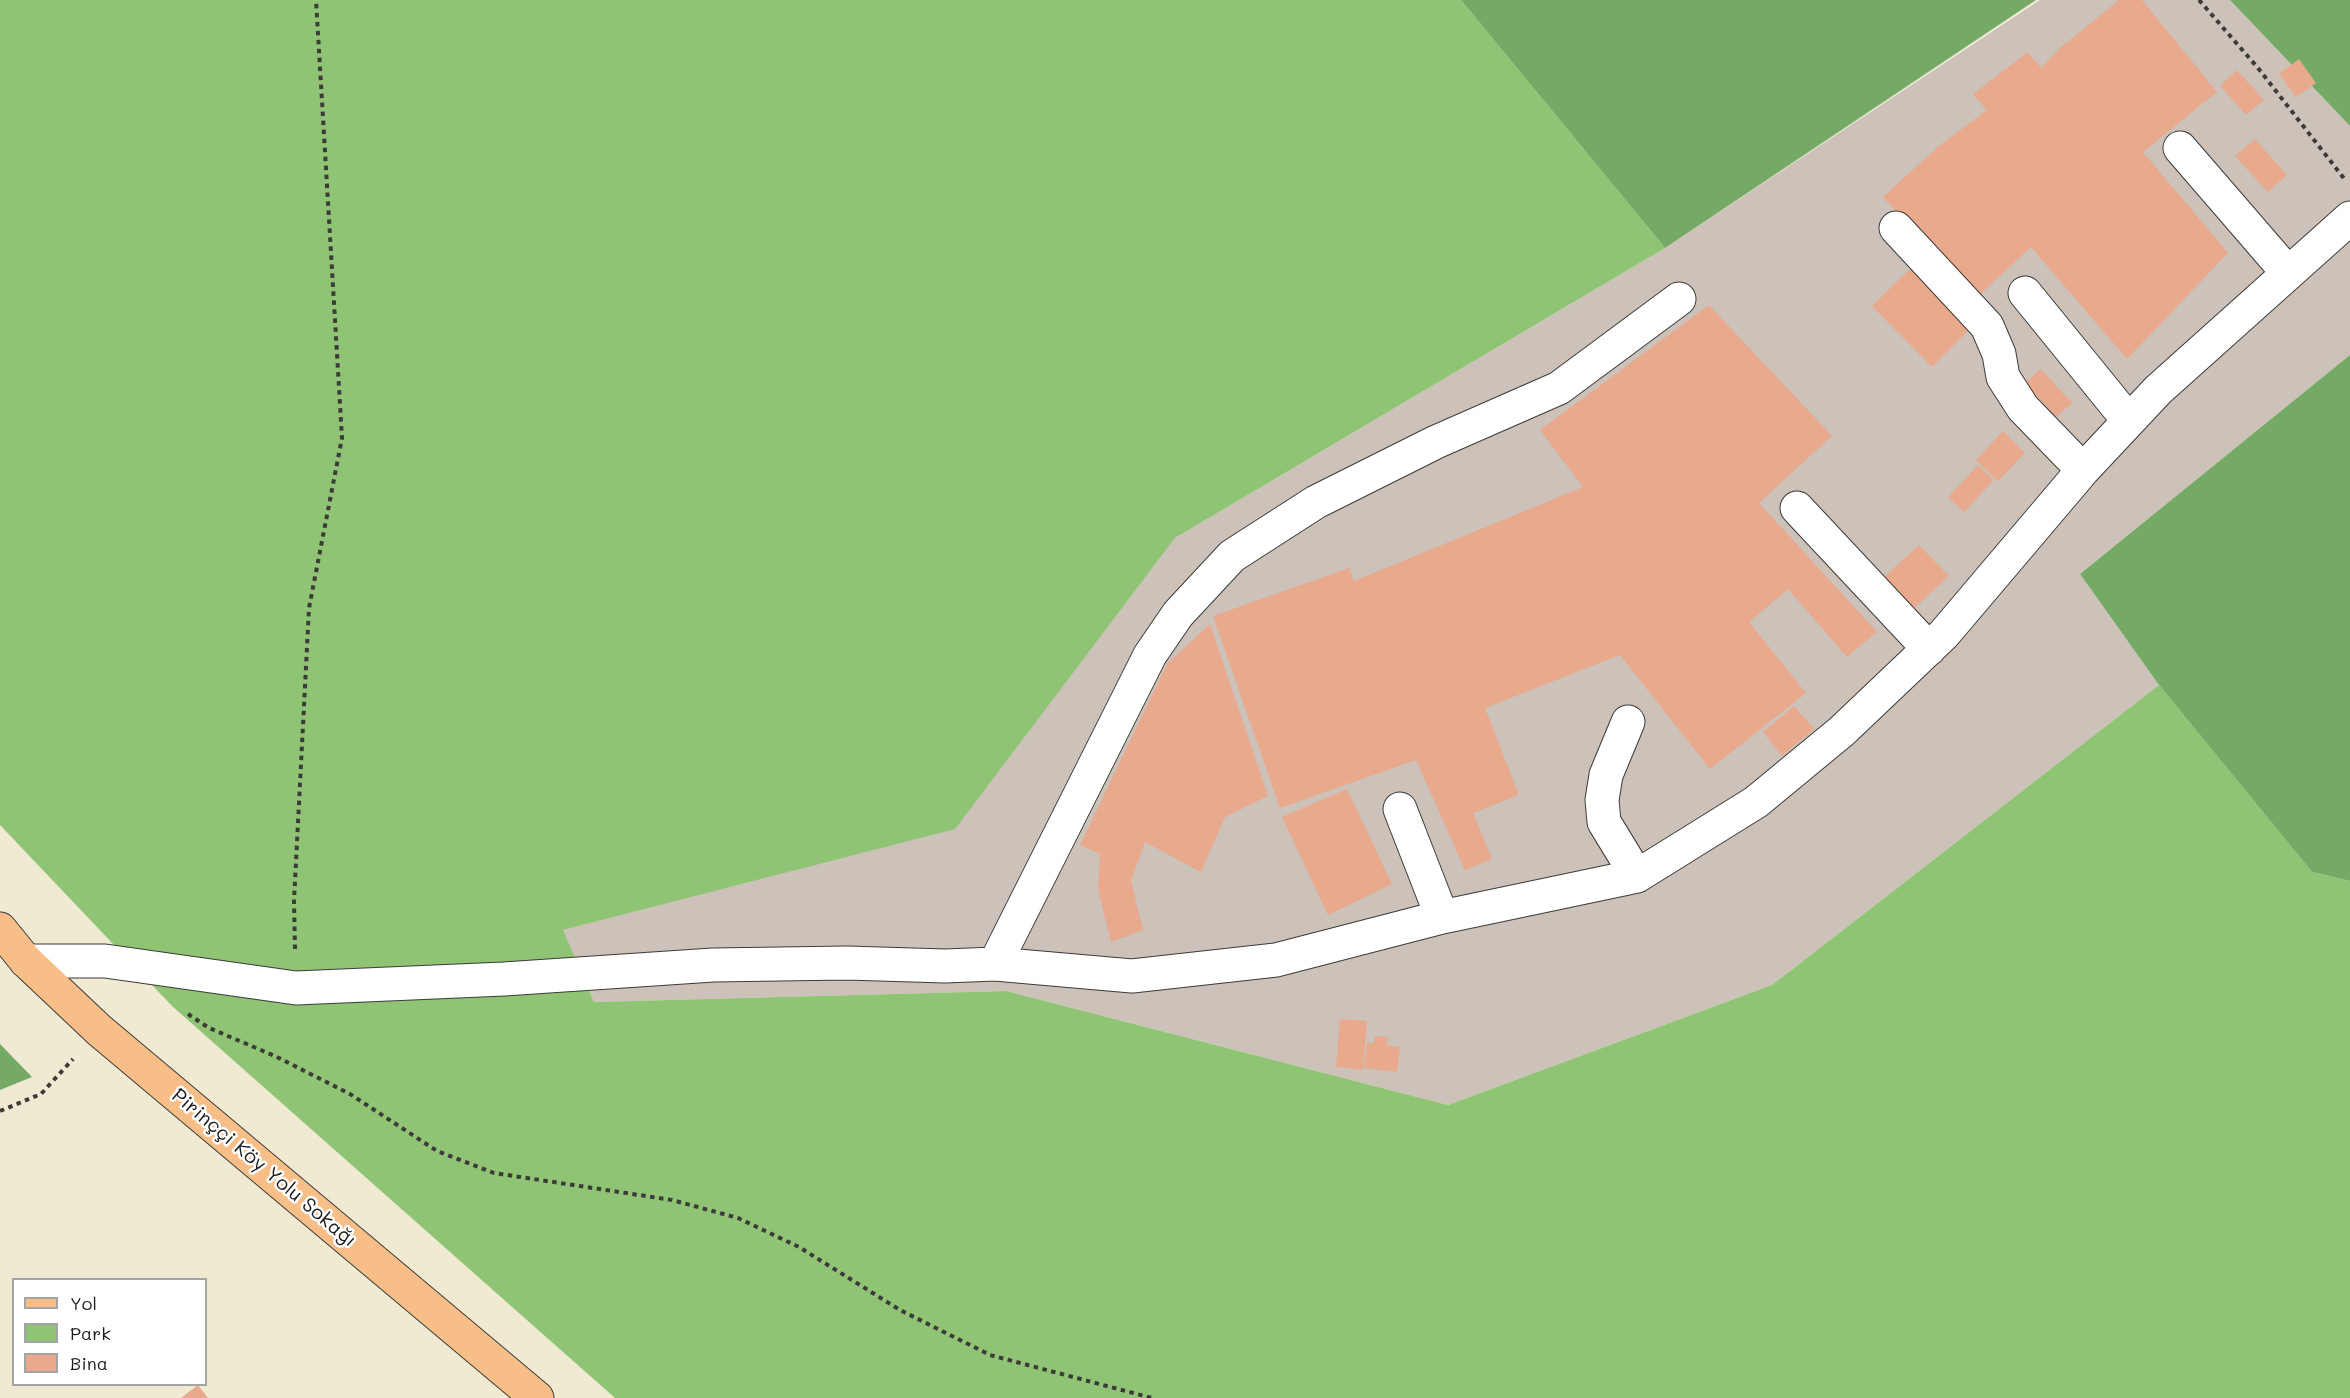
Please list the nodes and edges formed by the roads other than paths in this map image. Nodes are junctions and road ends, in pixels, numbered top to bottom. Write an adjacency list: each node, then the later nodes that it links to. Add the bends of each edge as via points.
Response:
1 (2180, 147): 4 (lane)
2 (2350, 218): 4 (lane)
3 (1896, 228): 8 (lane, via 1987,326 1999,354 2003,377 2018,400)
4 (2288, 273): 7 (lane)
5 (2025, 292): 7 (lane)
6 (1679, 299): 17 (lane, via 1559,388 1436,442 1316,502 1232,556 1178,614 1150,655)
7 (2129, 421): 8 (lane)
8 (2083, 470): 10 (lane)
9 (1797, 508): 10 (lane)
10 (1929, 649): 13 (lane, via 1842,731 1756,802)
11 (1629, 722): 13 (lane, via 1606,775 1602,800 1604,822)
12 (1400, 809): 14 (lane)
13 (1637, 876): 14 (lane)
14 (1442, 917): 17 (lane, via 1276,960 1132,976)
15 (0, 929): 16 (main road, Pirinççi Köy Yolu Sokağı)
16 (26, 961): 17 (lane, via 105,961 296,988 713,965); 18 (main road, Pirinççi Köy Yolu Sokağı, via 99,1030)
17 (995, 964)
18 (537, 1398)

